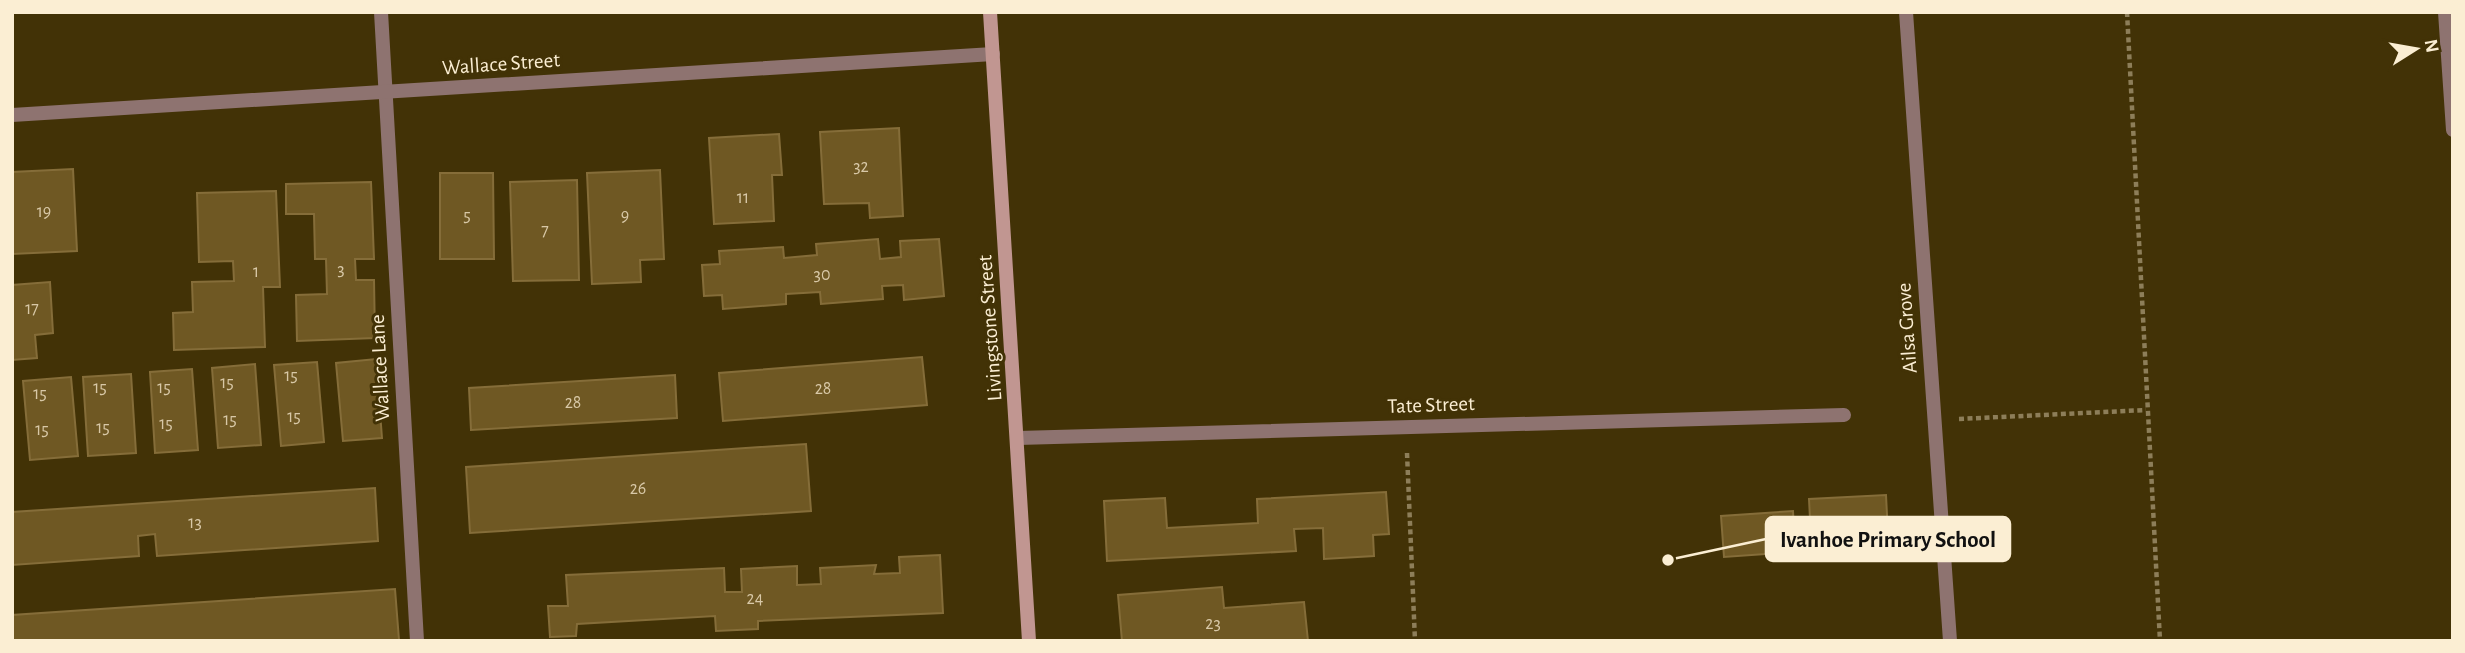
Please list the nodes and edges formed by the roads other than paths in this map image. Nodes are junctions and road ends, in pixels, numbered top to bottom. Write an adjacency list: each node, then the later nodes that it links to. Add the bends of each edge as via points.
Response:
1 (382, 12): 6 (street, Wallace Lane)
2 (990, 12): 5 (main road, Livingstone Street)
3 (1906, 12): 13 (street, Ailsa Grove)
4 (2445, 12): 8 (street)
5 (993, 54): 6 (street, Wallace Street); 10 (main road, Livingstone Street)
6 (386, 92): 7 (street, Wallace Street); 11 (street, Wallace Lane)
7 (12, 115)
8 (2453, 130)
9 (1844, 415): 10 (street, Tate Street)
10 (1018, 438): 12 (main road, Livingstone Street)
11 (416, 641)
12 (1029, 641)
13 (1950, 641)

